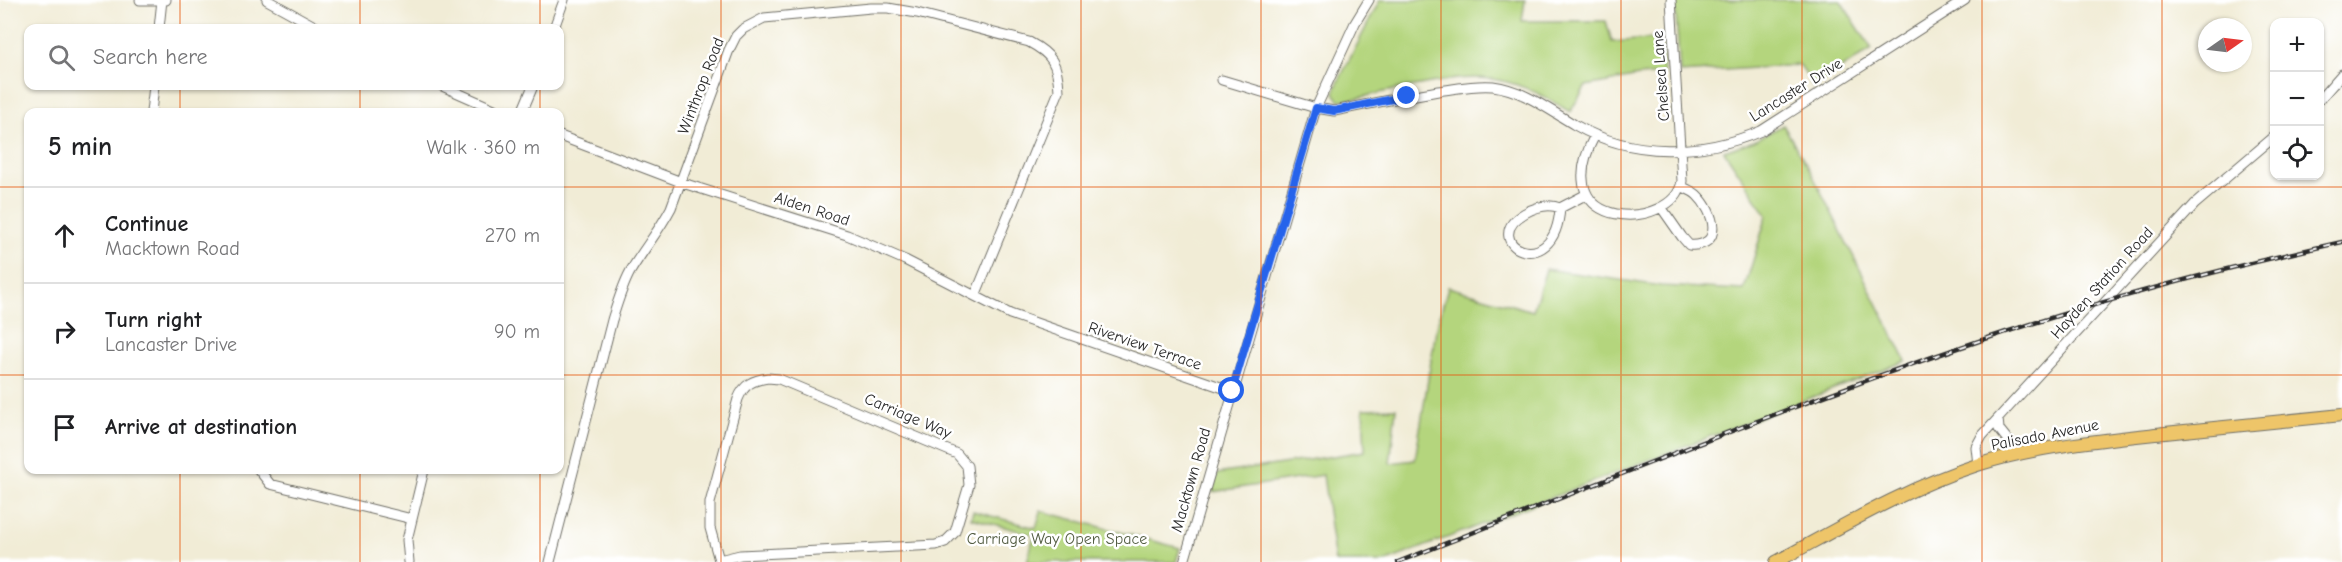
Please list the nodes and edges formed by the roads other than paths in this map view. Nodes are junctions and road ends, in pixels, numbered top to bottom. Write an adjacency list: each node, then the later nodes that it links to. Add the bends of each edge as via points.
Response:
1 (140, 0): 2 (street)
2 (164, 0): 8 (street)
3 (267, 0): 9 (street)
4 (564, 0): 10 (street)
5 (1369, 0): 20 (street, Macktown Road)
6 (1671, 0): 24 (street, Chelsea Lane)
7 (1965, 0): 24 (street, Lancaster Drive, via 1761,131 1712,147)
8 (160, 24)
9 (311, 24)
10 (555, 24)
11 (2341, 77): 16 (street)
12 (1222, 80): 20 (street, Lancaster Drive)
13 (154, 90): 17 (street)
14 (451, 90): 18 (street)
15 (531, 90): 19 (street)
16 (2324, 94)
17 (151, 108)
18 (492, 108)
19 (524, 108)
20 (1316, 108): 21 (street, Lancaster Drive, via 1334,111 1454,89 1493,86 1525,96); 32 (street, Macktown Road)
21 (1595, 135): 24 (street, Lancaster Drive, via 1627,145); 27 (street, via 1581,178)
22 (564, 138): 25 (street, Alden Road)
23 (2270, 140): 34 (street, Hayden Station Road, via 2195,204)
24 (1681, 150): 26 (street, Chelsea Lane)
25 (680, 181): 30 (street, Alden Road, via 847,235); 30 (street, Winthrop Road, via 729,50 736,36 753,22 775,16 888,8 1029,42 1045,51 1054,64 1059,91); 42 (street, Winthrop Road, via 661,228 630,272 619,298)
26 (1681, 186): 28 (street); 28 (street, via 1696,194 1710,212 1711,238 1705,243 1689,244)
27 (1587, 194): 28 (street, via 1600,207 1617,215 1631,216); 29 (street)
28 (1661, 207)
29 (1560, 208): 29 (street, via 1560,222 1549,243 1527,253 1513,245 1509,238 1513,221 1545,206)
30 (975, 296): 31 (street, Alden Road)
31 (1048, 328): 32 (street, Riverview Terrace)
32 (1232, 391): 43 (street, Macktown Road)
33 (2342, 415): 35 (main road, Palisado Avenue, via 2095,441)
34 (1998, 419): 35 (street, via 1998,429); 36 (street, Hayden Station Road, via 1976,445)
35 (2019, 454): 36 (main road, Palisado Avenue)
36 (1978, 465): 44 (main road, Palisado Avenue, via 1913,491)
37 (262, 474): 39 (street, via 270,483)
38 (423, 474): 39 (street)
39 (412, 519): 41 (street, via 407,540)
40 (717, 561): 40 (street, Carriage Way, via 740,555 945,542 959,523 969,485 966,466 957,454 906,431 779,379 758,379 748,383 738,399 710,503)
41 (409, 562)
42 (550, 562)
43 (1184, 562)
44 (1776, 562)

